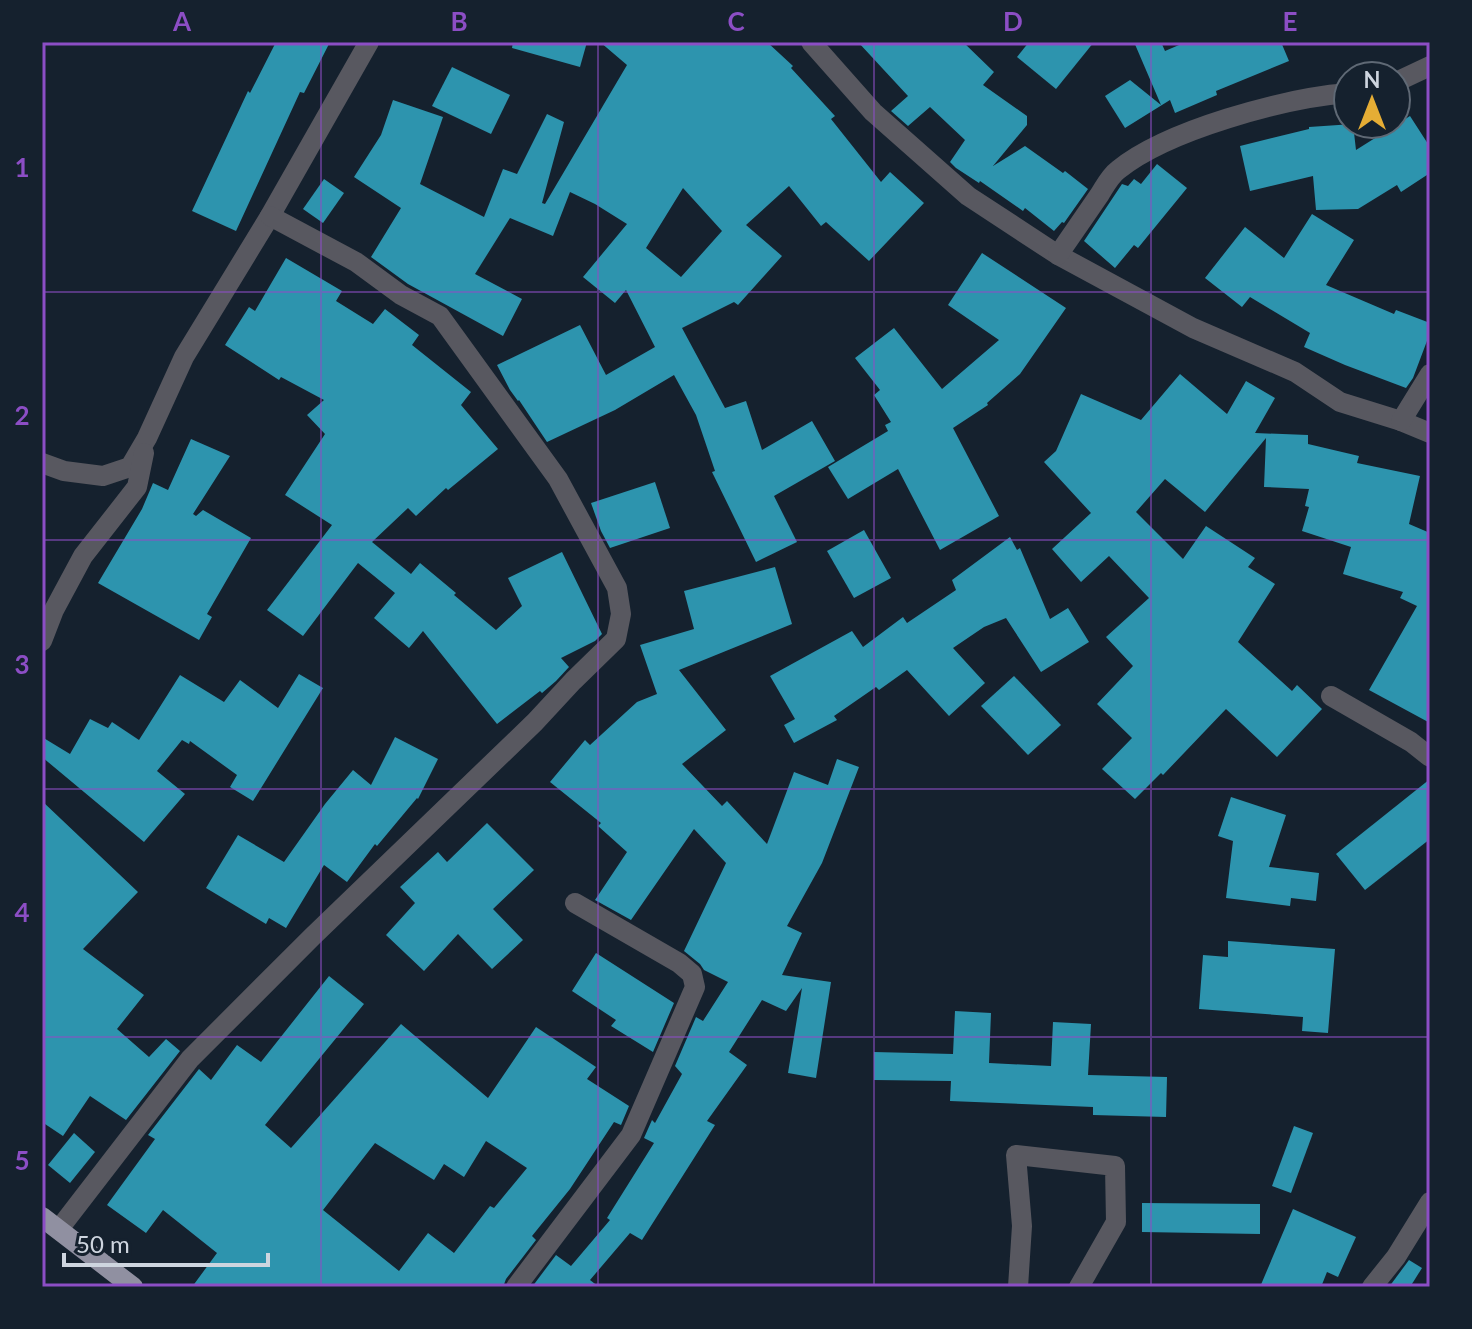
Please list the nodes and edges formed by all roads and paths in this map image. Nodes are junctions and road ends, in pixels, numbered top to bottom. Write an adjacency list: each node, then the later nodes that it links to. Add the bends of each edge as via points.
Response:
1 (369, 42): 4 (street)
2 (811, 42): 5 (street, via 873,112 968,196)
3 (1332, 94): 5 (street, via 1250,112 1150,150 1116,171)
4 (270, 216): 9 (street, via 184,357); 16 (street, via 440,316 558,479 617,588 621,614 616,639 190,1059)
5 (1058, 255): 7 (street, via 1193,328 1295,372 1340,402)
6 (1430, 374): 7 (street)
7 (1401, 421): 8 (street)
8 (1430, 433)
9 (147, 438): 10 (street, via 130,467 103,476); 11 (street, via 137,487 83,556)
10 (42, 463)
11 (42, 641)
12 (1331, 696): 13 (street)
13 (1430, 757)
14 (575, 903): 19 (street, via 679,963 692,974 695,987 631,1135)
15 (1430, 1202): 17 (street)
16 (50, 1223): 18 (main road)
17 (1423, 1229): 22 (street)
18 (133, 1287)
19 (516, 1287)
20 (1018, 1287): 21 (street, via 1022,1226 1016,1155 1115,1166 1116,1222)
21 (1079, 1287)
22 (1372, 1287)

